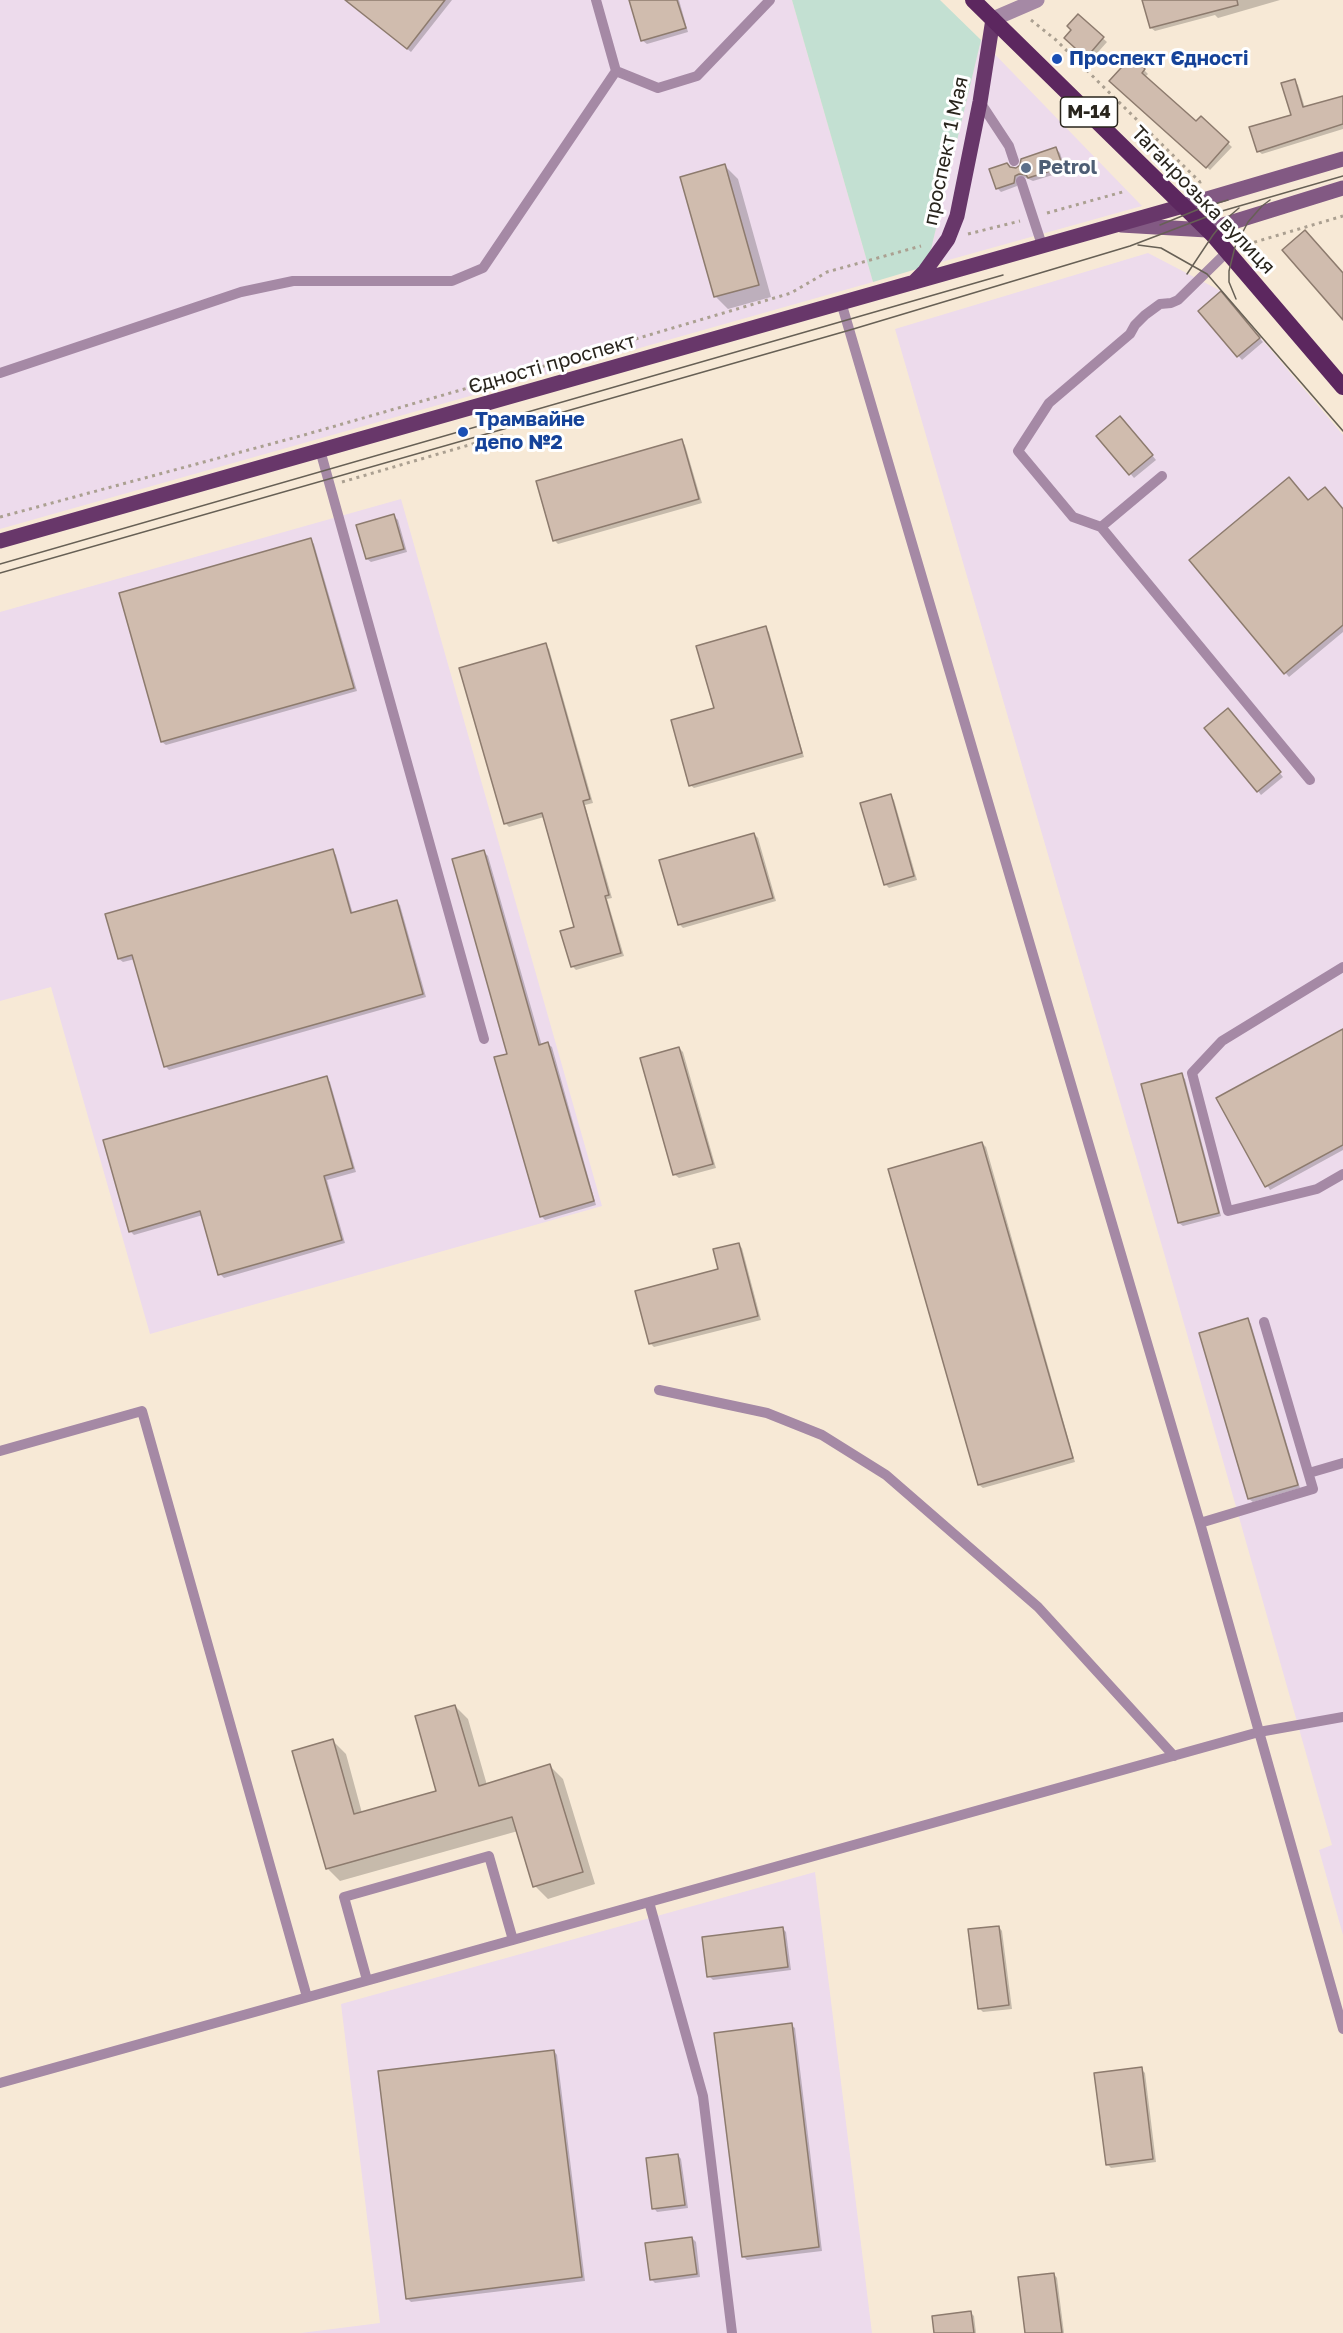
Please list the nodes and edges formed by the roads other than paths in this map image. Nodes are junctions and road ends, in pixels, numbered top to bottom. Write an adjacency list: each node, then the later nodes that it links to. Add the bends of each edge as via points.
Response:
1 (596, 0): 6 (lane)
2 (770, 0): 6 (lane, via 697,76 658,88)
3 (973, 0): 5 (highway, Таганрозька вулиця / М-14)
4 (1037, 0): 5 (street)
5 (993, 19): 7 (main road, проспект 1 Мая); 12 (highway, Таганрозька вулиця / М-14)
6 (616, 71): 19 (lane, via 483,268 452,281 293,281 241,291)
7 (980, 102): 9 (lane, via 1009,146); 17 (main road, проспект 1 Мая, via 957,216 948,239)
8 (1343, 159): 12 (main road, Єдності проспект)
9 (1014, 161)
10 (1021, 181): 15 (lane)
11 (1343, 188): 14 (main road, Єдності проспект)
12 (1183, 206): 13 (main road, Єдності проспект); 14 (highway, Таганрозька вулиця / М-14)
13 (1115, 224): 14 (main road, Єдності проспект); 15 (main road, Єдності проспект)
14 (1207, 230): 16 (highway, Таганрозька вулиця / М-14)
15 (1042, 245): 17 (main road, Єдності проспект)
16 (1228, 251): 20 (highway, Таганрозька вулиця / М-14); 23 (lane, via 1178,300 1160,304 1145,315 1130,334 1049,403 1018,451 1072,517)
17 (915, 280): 18 (main road, Єдності проспект)
18 (841, 302): 21 (main road, Єдності проспект); 34 (lane)
19 (0, 373)
20 (1343, 387)
21 (320, 450): 24 (main road, Єдності проспект); 27 (lane)
22 (1162, 476): 23 (lane)
23 (1101, 527): 25 (lane)
24 (0, 541)
25 (1310, 780)
26 (1343, 967): 28 (lane, via 1222,1041 1192,1073 1228,1211 1317,1189)
27 (484, 1039)
28 (1343, 1174)
29 (1264, 1322): 33 (lane)
30 (659, 1390): 37 (lane, via 767,1413 822,1435 886,1475 1038,1607)
31 (0, 1451): 41 (lane, via 142,1411)
32 (1343, 1463): 33 (lane)
33 (1309, 1473): 34 (lane, via 1313,1489)
34 (1200, 1523): 36 (lane)
35 (1343, 1717): 36 (lane)
36 (1259, 1732): 37 (lane); 42 (lane)
37 (1174, 1756): 38 (lane)
38 (649, 1902): 39 (lane); 44 (lane, via 703,2096)
39 (513, 1940): 40 (lane); 40 (lane, via 489,1856 344,1897)
40 (367, 1980): 41 (lane)
41 (307, 1997): 43 (lane)
42 (1343, 2030)
43 (0, 2083)
44 (732, 2333)

